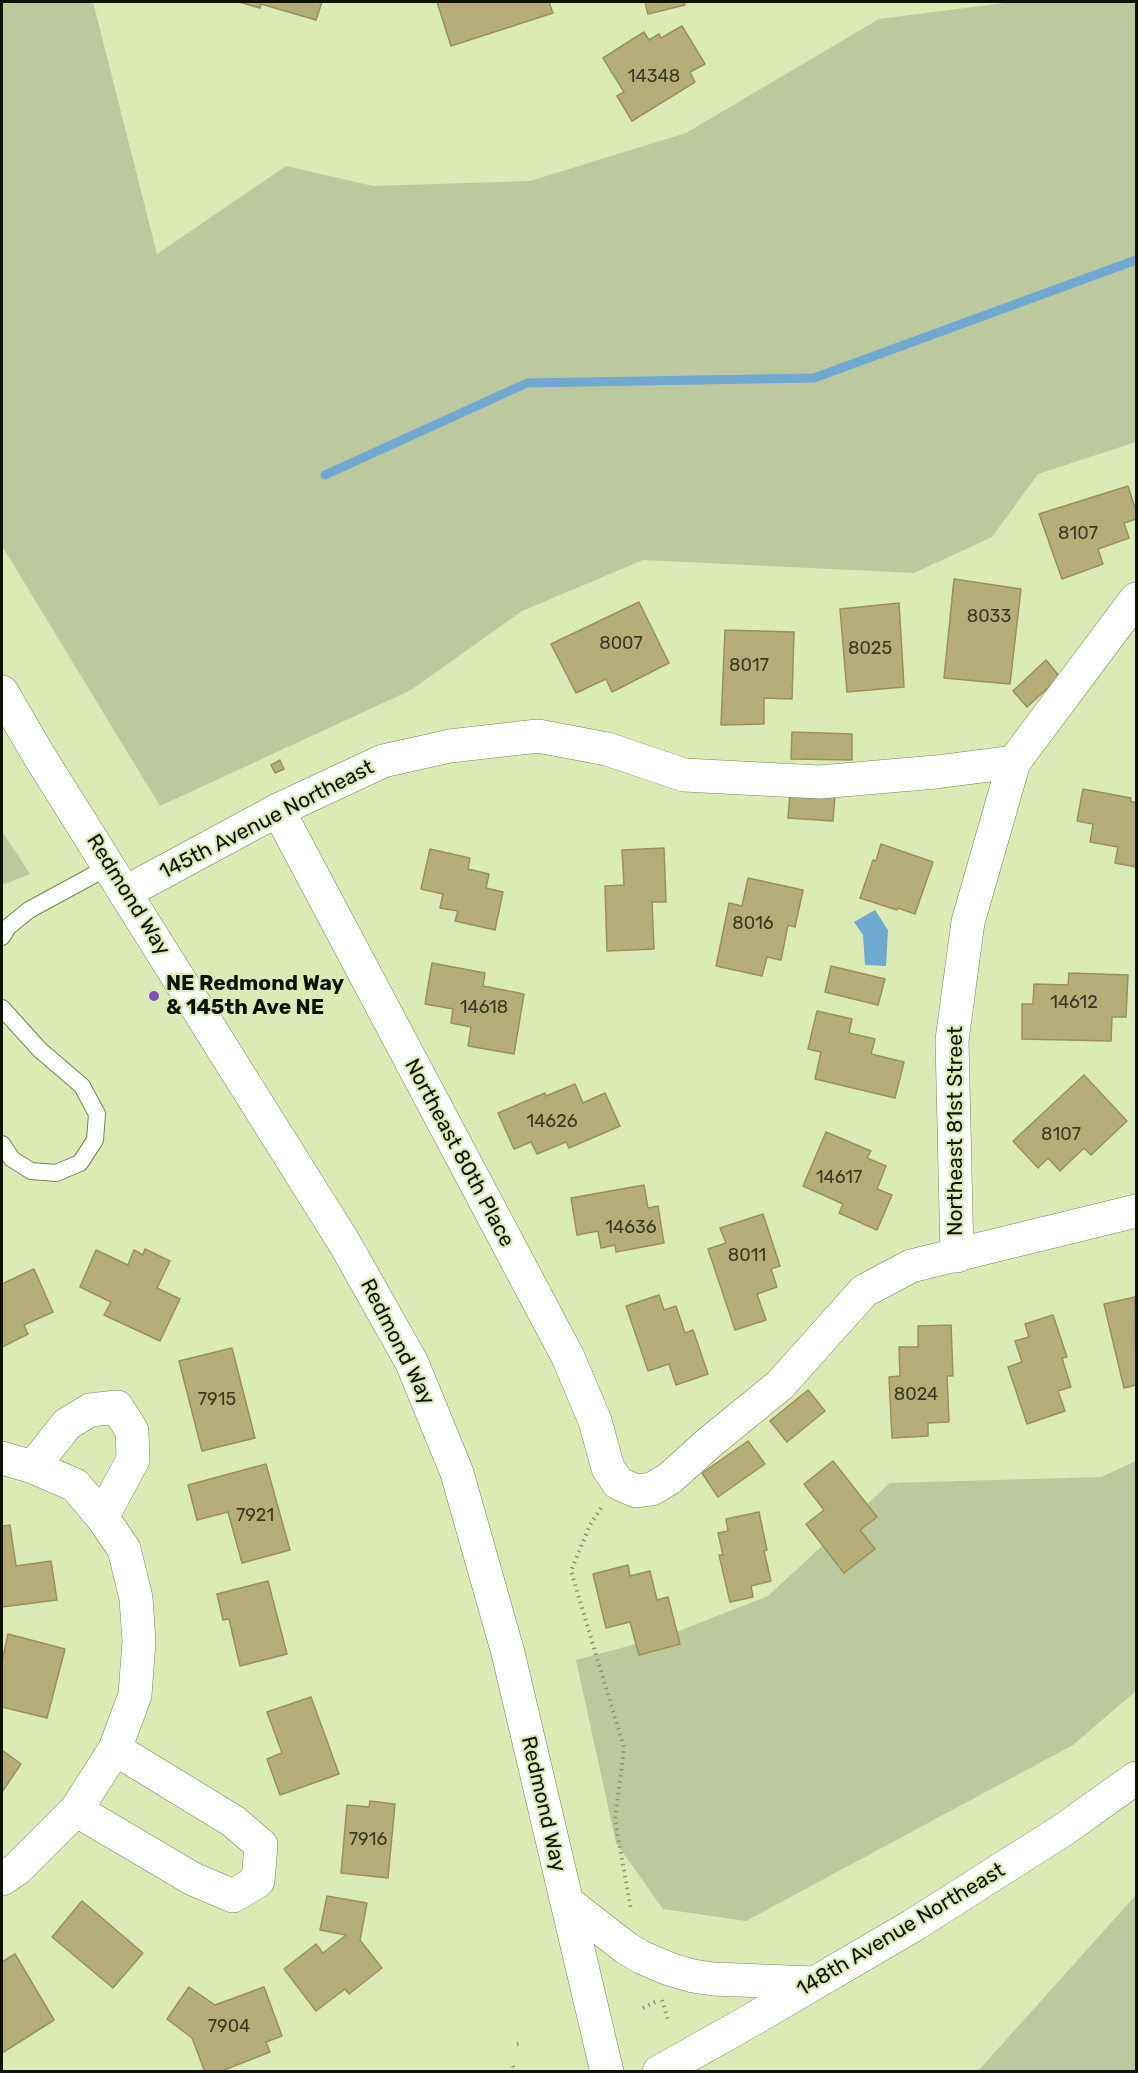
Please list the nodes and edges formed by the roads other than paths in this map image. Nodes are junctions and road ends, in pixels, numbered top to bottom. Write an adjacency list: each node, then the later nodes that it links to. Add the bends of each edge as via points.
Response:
1 (1137, 599): 3 (street)
2 (2, 692): 5 (street, Redmond Way)
3 (1014, 762): 4 (street, 145th Avenue Northeast, via 820,782 684,775 607,749 538,736 450,746 382,761); 10 (street, Northeast 81st Street, via 968,922 952,1040)
4 (278, 810): 5 (street, 145th Avenue Northeast); 10 (street, Northeast 80th Place, via 568,1357 595,1421 608,1468 618,1483 636,1491 652,1489 670,1478 780,1385 864,1291 911,1266)
5 (118, 879): 6 (lane, via 29,910); 18 (street, Redmond Way, via 345,1244 412,1363 457,1473 508,1653)
6 (2, 937)
7 (2, 1008): 8 (lane, via 40,1050 82,1086 97,1114 95,1140 80,1163 56,1173 31,1171 12,1159)
8 (2, 1144)
9 (1137, 1211): 10 (street)
10 (957, 1256)
11 (2, 1458): 12 (street)
12 (33, 1467): 13 (street, via 75,1485); 13 (street, via 68,1424 90,1410 117,1407 132,1431 132,1460)
13 (102, 1516): 14 (street, via 124,1549 136,1598 139,1641 135,1695)
14 (115, 1749): 16 (street); 16 (street, via 233,1821 261,1845 258,1881 233,1896 193,1880)
15 (1125, 1787): 19 (street, 148th Avenue Northeast, via 961,1896)
16 (76, 1810): 17 (street)
17 (2, 1879)
18 (567, 1902): 19 (street, via 626,1948 669,1969 713,1979); 20 (street, Redmond Way)
19 (814, 1983): 21 (street, 148th Avenue Northeast)
20 (607, 2072)
21 (659, 2072)

